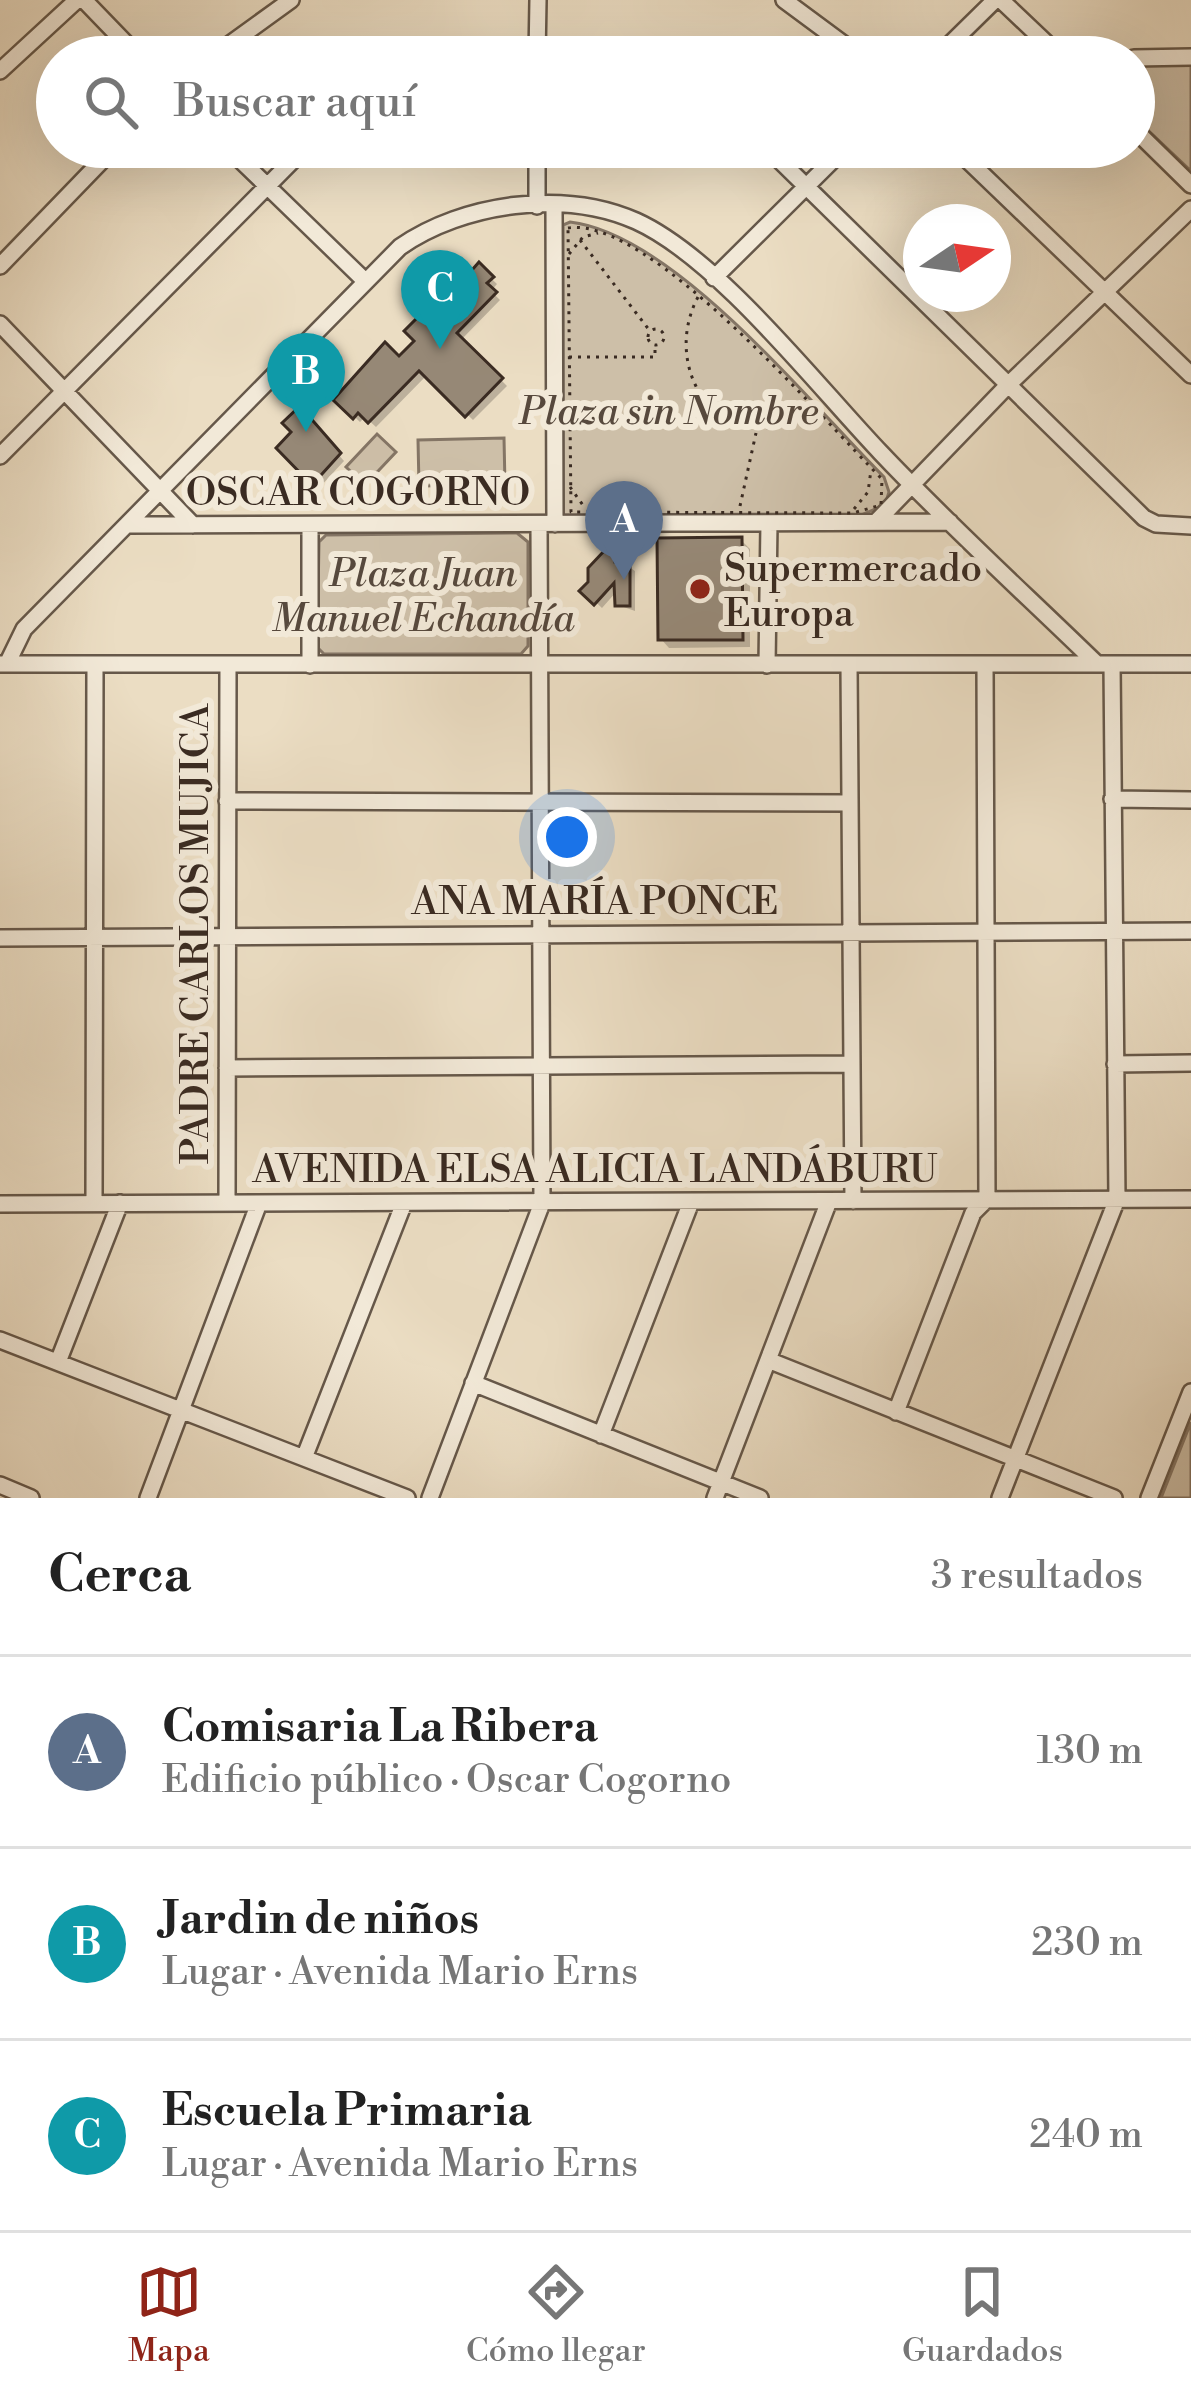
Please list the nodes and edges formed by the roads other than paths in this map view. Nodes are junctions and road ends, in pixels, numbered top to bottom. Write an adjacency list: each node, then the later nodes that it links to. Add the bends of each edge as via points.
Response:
1 (80, 0): 7 (street); 8 (street)
2 (291, 0): 9 (street)
3 (538, 0): 10 (street)
4 (784, 0): 11 (street)
5 (998, 0): 12 (street); 13 (street)
6 (36, 36): 16 (street)
7 (37, 36)
8 (117, 36)
9 (241, 36)
10 (537, 36)
11 (833, 36)
12 (959, 36)
13 (1038, 36)
14 (1191, 57): 15 (street)
15 (1155, 58)
16 (4, 63)
17 (1155, 150): 26 (street)
18 (96, 168): 30 (street)
19 (248, 168): 27 (street)
20 (284, 168): 27 (street)
21 (540, 168): 28 (street)
22 (789, 168): 25 (street)
23 (825, 168): 25 (street)
24 (975, 168): 33 (street)
25 (808, 185): 31 (street); 36 (street)
26 (1191, 185)
27 (266, 186): 32 (street); 37 (street)
28 (546, 206): 31 (street, via 640,223); 32 (street, via 480,211 424,230); 45 (street)
29 (1191, 209): 33 (street)
30 (0, 266)
31 (714, 278): 39 (street)
32 (363, 279): 40 (street)
33 (1104, 294): 35 (street); 36 (street)
34 (0, 324): 37 (street)
35 (1191, 375)
36 (1009, 384): 39 (street); 48 (street, via 1144,518)
37 (66, 389): 38 (street); 40 (street)
38 (0, 456)
39 (910, 484): 41 (street); 42 (street)
40 (162, 487): 44 (street); 46 (street)
41 (876, 522): 42 (street, OSCAR COGORNO); 43 (street, OSCAR COGORNO)
42 (950, 522): 53 (street)
43 (769, 523): 45 (street, OSCAR COGORNO); 57 (street)
44 (193, 524): 46 (street, OSCAR COGORNO); 47 (street, OSCAR COGORNO)
45 (547, 524): 47 (street, OSCAR COGORNO); 51 (street)
46 (127, 525): 49 (street, via 24,629)
47 (310, 525): 56 (street)
48 (1191, 526)
49 (4, 664): 50 (street)
50 (95, 664): 55 (street); 70 (street)
51 (539, 664): 56 (street); 57 (street); 63 (street)
52 (985, 664): 53 (street); 58 (street); 64 (street)
53 (1104, 664): 54 (street); 59 (street)
54 (1191, 664)
55 (228, 665): 56 (street); 61 (street, PADRE CARLOS MUJICA)
56 (310, 665)
57 (767, 665): 58 (street)
58 (849, 665): 62 (street)
59 (1112, 799): 60 (street); 65 (street)
60 (1191, 800)
61 (227, 801): 63 (street); 69 (street, PADRE CARLOS MUJICA)
62 (850, 803): 63 (street); 67 (street)
63 (540, 804): 68 (street)
64 (985, 931): 65 (street, ANA MARÍA PONCE); 67 (street, ANA MARÍA PONCE); 78 (street)
65 (1112, 931): 66 (street, ANA MARÍA PONCE); 74 (street)
66 (1191, 931)
67 (851, 932): 68 (street, ANA MARÍA PONCE); 73 (street)
68 (541, 933): 69 (street, ANA MARÍA PONCE); 75 (street)
69 (226, 936): 70 (street, ANA MARÍA PONCE); 76 (street, PADRE CARLOS MUJICA)
70 (93, 937): 71 (street, ANA MARÍA PONCE); 83 (street)
71 (0, 938)
72 (1191, 1063): 74 (street)
73 (852, 1064): 75 (street); 81 (street)
74 (1115, 1064): 79 (street)
75 (541, 1066): 76 (street); 88 (street)
76 (227, 1067): 85 (street, PADRE CARLOS MUJICA)
77 (1191, 1198): 79 (street, AVENIDA ELSA ALICIA LANDÁBURU)
78 (986, 1199): 79 (street, AVENIDA ELSA ALICIA LANDÁBURU); 81 (street, AVENIDA ELSA ALICIA LANDÁBURU); 96 (street, via 973,1213)
79 (1117, 1199): 99 (street)
80 (829, 1201): 81 (street, AVENIDA ELSA ALICIA LANDÁBURU); 82 (street, AVENIDA ELSA ALICIA LANDÁBURU); 91 (street)
81 (853, 1201)
82 (692, 1202): 88 (street, AVENIDA ELSA ALICIA LANDÁBURU); 97 (street)
83 (94, 1203): 84 (street, AVENIDA ELSA ALICIA LANDÁBURU); 89 (street, AVENIDA ELSA ALICIA LANDÁBURU)
84 (120, 1203): 85 (street, AVENIDA ELSA ALICIA LANDÁBURU); 92 (street)
85 (227, 1203): 86 (street, AVENIDA ELSA ALICIA LANDÁBURU)
86 (259, 1203): 87 (street, AVENIDA ELSA ALICIA LANDÁBURU); 95 (street, PADRE CARLOS MUJICA)
87 (404, 1203): 88 (street, AVENIDA ELSA ALICIA LANDÁBURU); 98 (street)
88 (542, 1203): 93 (street)
89 (0, 1204)
90 (0, 1340): 92 (street)
91 (768, 1360): 96 (street); 101 (street)
92 (58, 1362): 95 (street)
93 (473, 1383): 97 (street); 105 (street)
94 (1191, 1392): 109 (street)
95 (183, 1411): 98 (street); 103 (street, PADRE CARLOS MUJICA)
96 (896, 1412): 99 (street)
97 (602, 1435): 101 (street)
98 (304, 1458): 104 (street)
99 (1015, 1460): 107 (street); 108 (street)
100 (0, 1485): 102 (street)
101 (719, 1490): 106 (street)
102 (31, 1498)
103 (148, 1498)
104 (406, 1498)
105 (430, 1498)
106 (760, 1498)
107 (1000, 1498)
108 (1114, 1498)
109 (1149, 1498)

